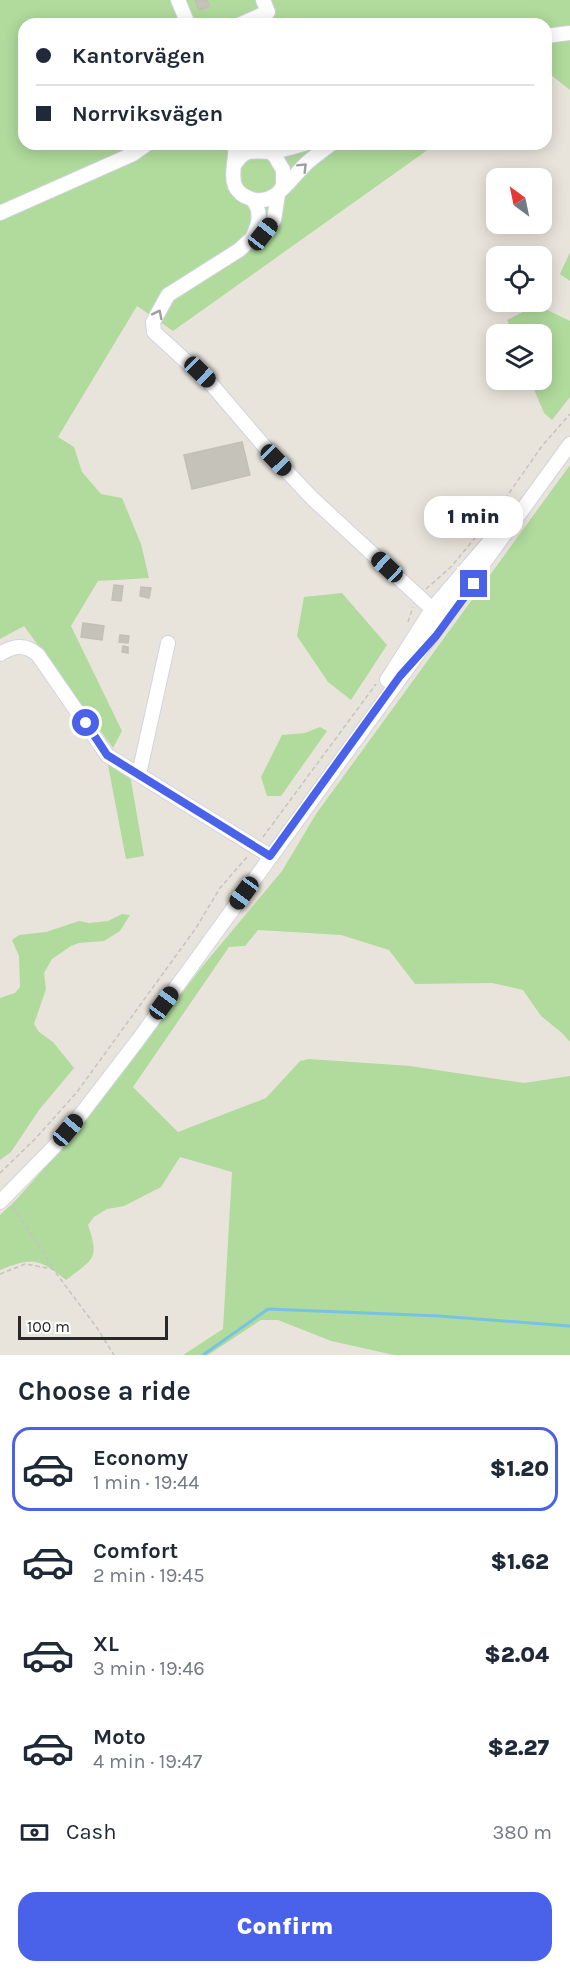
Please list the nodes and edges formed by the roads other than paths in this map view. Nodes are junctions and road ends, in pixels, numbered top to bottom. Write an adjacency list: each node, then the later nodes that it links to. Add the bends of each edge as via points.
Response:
1 (178, 0): 3 (street)
2 (263, 0): 4 (street, via 268,12)
3 (186, 18)
4 (254, 18)
5 (570, 33): 6 (street)
6 (552, 35)
7 (139, 150): 15 (street)
8 (235, 150): 12 (street)
9 (260, 150): 12 (street, via 238,158)
10 (266, 150): 13 (street, via 283,170 283,186)
11 (323, 150): 13 (street, one-way to 11)
12 (235, 166): 14 (street, via 233,176 239,192)
13 (278, 194): 14 (street); 16 (street, via 274,220 263,234)
14 (253, 200): 16 (street, via 258,210 258,227)
15 (0, 213)
16 (250, 240): 20 (street, one-way to 16, via 313,499 213,385 154,332 153,322 168,295)
17 (570, 444): 18 (street)
18 (554, 466): 19 (street); 20 (street)
19 (496, 548): 20 (street); 23 (street, via 436,636)
20 (437, 614): 23 (street); 24 (street)
21 (168, 643): 25 (street)
22 (0, 654): 25 (street, via 9,648 27,646 38,655 107,755)
23 (400, 676): 24 (street)
24 (332, 771): 26 (street)
25 (139, 774): 26 (street)
26 (270, 856): 27 (street, via 82,1113)
27 (0, 1202)

